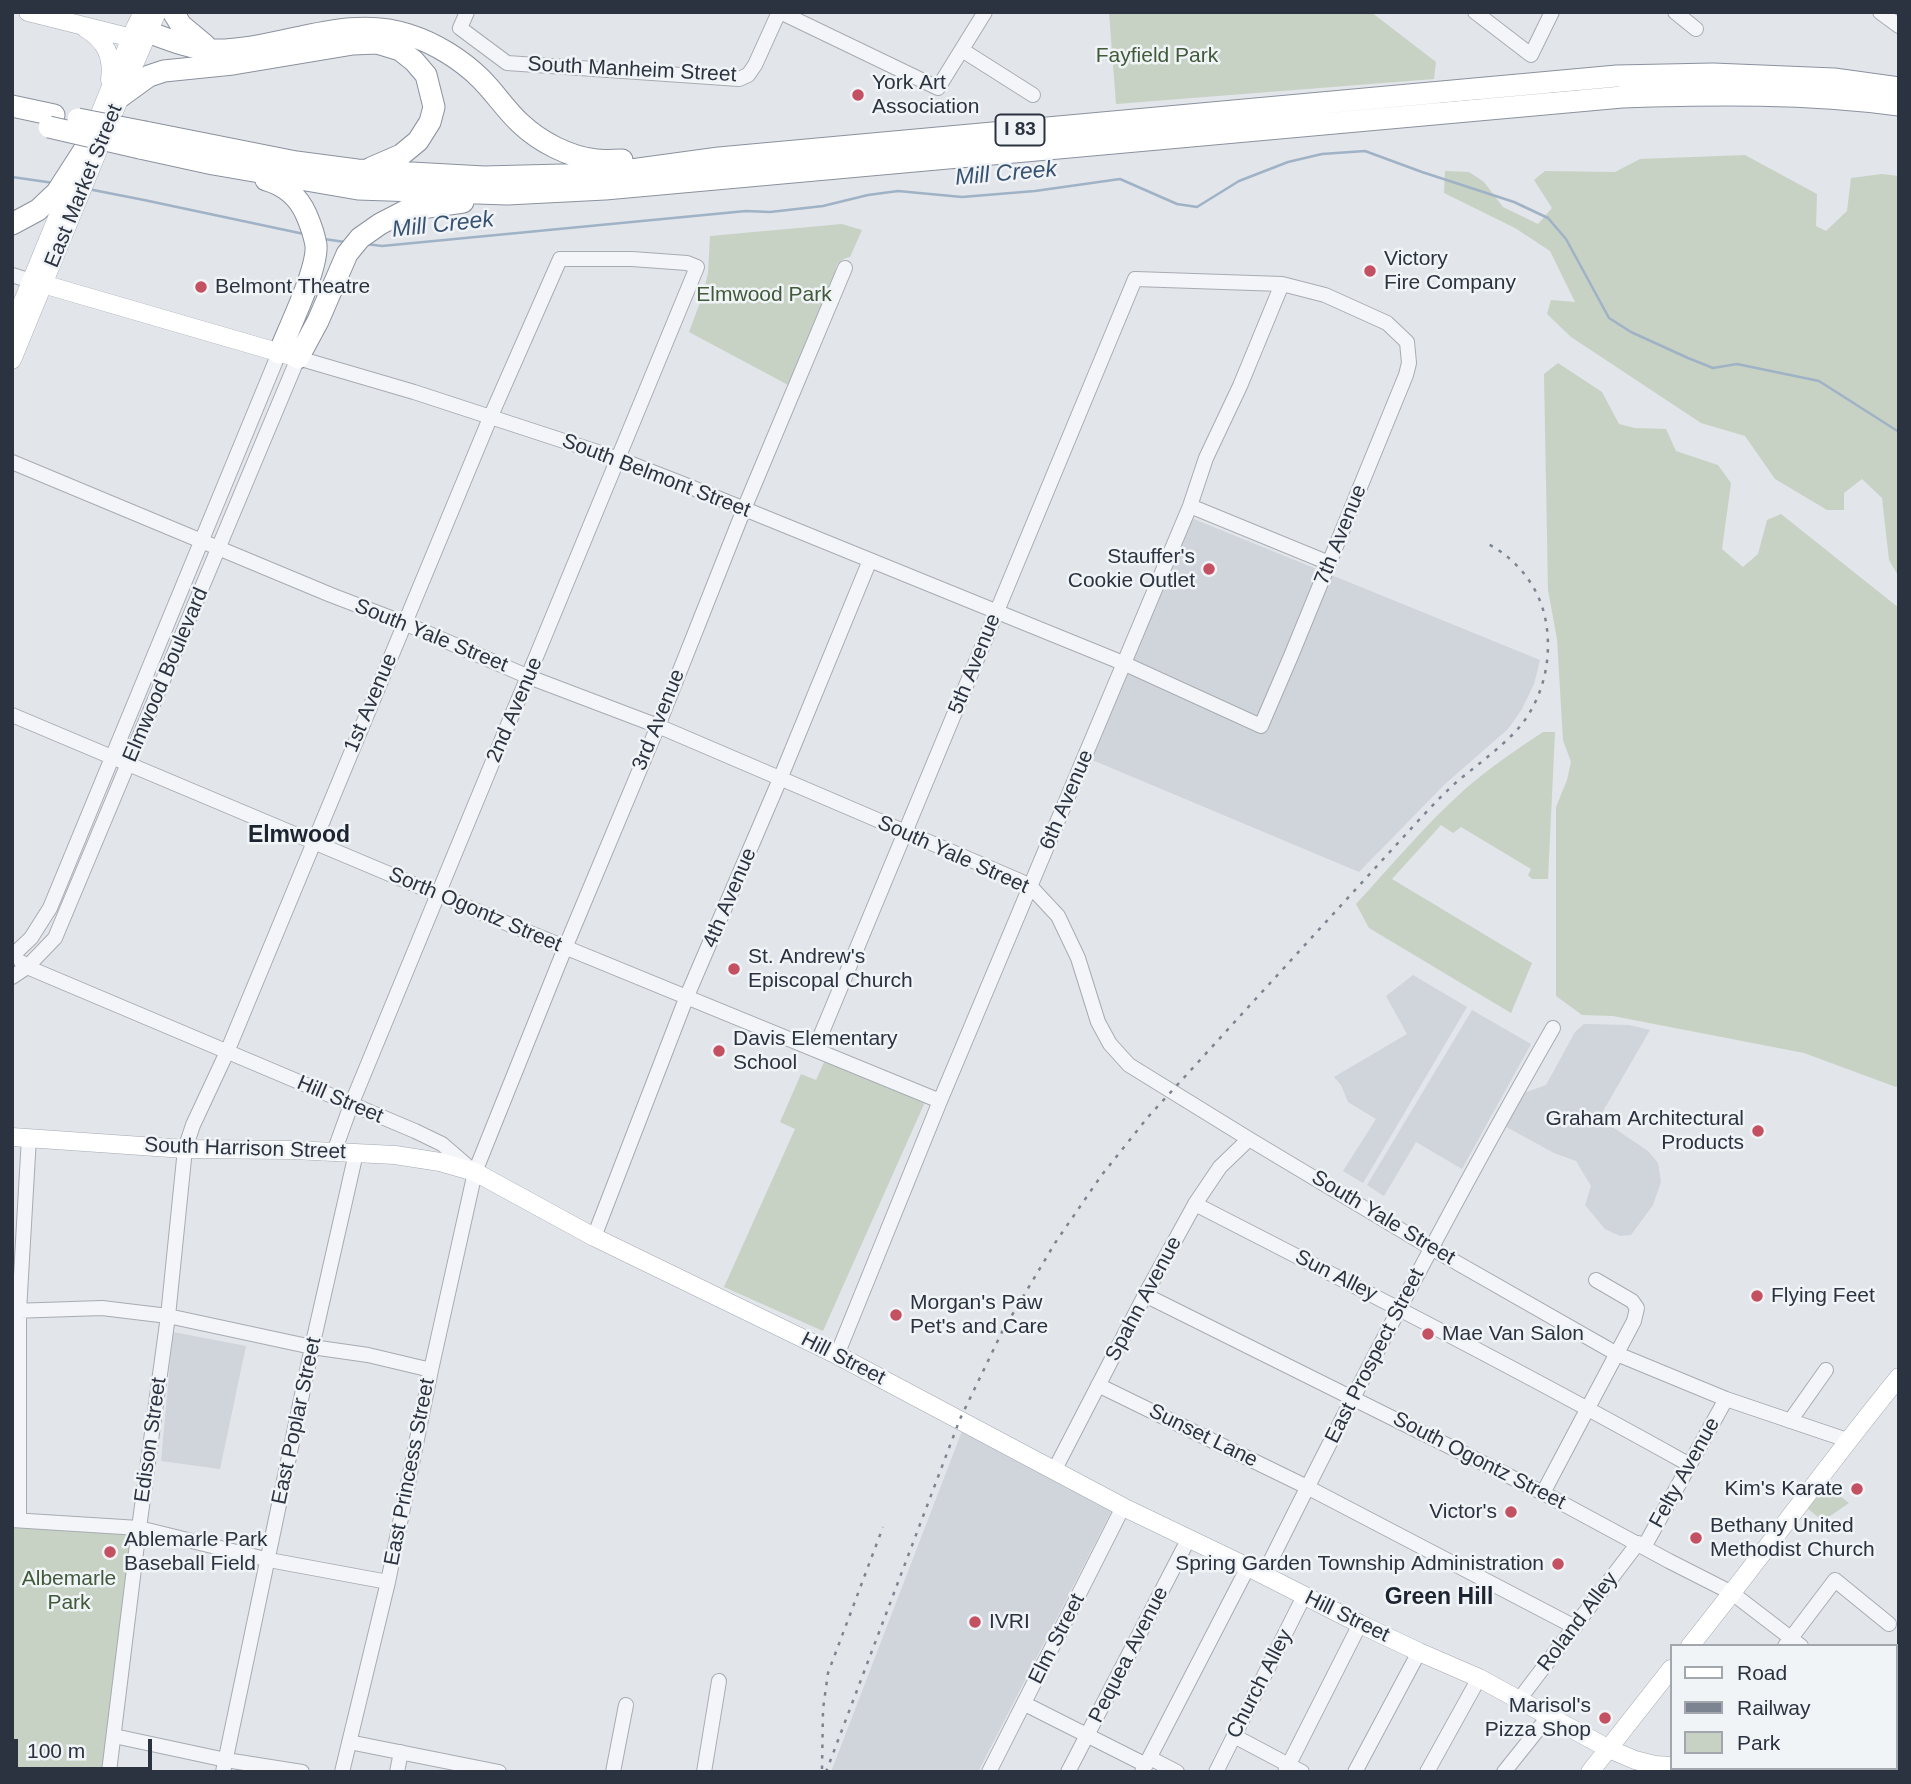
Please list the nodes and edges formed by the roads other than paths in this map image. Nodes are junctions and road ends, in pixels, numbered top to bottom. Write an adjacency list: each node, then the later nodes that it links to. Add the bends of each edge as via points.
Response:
1 (28, 12): 11 (main road)
2 (157, 12): 14 (main road, East Market Street)
3 (173, 12): 15 (highway, via 181,25)
4 (467, 12): 5 (street, South Manheim Street, via 460,28 507,63 738,79 755,65)
5 (779, 12): 16 (street, via 938,88)
6 (985, 12): 16 (street)
7 (1475, 12): 8 (street, via 1531,55)
8 (1552, 12)
9 (1675, 12): 13 (street)
10 (1880, 12): 12 (street)
11 (78, 18): 14 (main road); 19 (main road, via 108,52)
12 (1899, 26)
13 (1696, 29)
14 (140, 30): 15 (highway); 19 (main road, East Market Street)
15 (213, 50): 26 (highway, via 339,30 393,30 460,61 521,124 578,157)
16 (962, 50): 18 (street)
17 (1899, 88): 26 (highway, I 83, via 1834,79 1726,74 1617,76)
18 (1034, 94)
19 (115, 95): 25 (main road, East Market Street); 28 (main road, East Market Street); 29 (highway, via 164,71 352,44 377,43 400,50 426,75 434,107 430,122 418,141 401,155)
20 (1899, 105): 30 (highway, I 83, via 1760,94 1622,97)
21 (12, 106): 23 (highway, I 83)
22 (12, 120): 23 (highway, I 83)
23 (52, 121): 24 (highway, I 83, bridge)
24 (142, 140): 27 (highway, I 83); 29 (highway, I 83)
25 (86, 147): 28 (highway); 31 (main road, East Market Street)
26 (719, 158): 29 (highway, I 83, via 602,174 484,177)
27 (213, 164): 30 (highway, I 83, via 358,188); 39 (highway, via 279,183 296,198 310,223 316,246)
28 (82, 168): 31 (highway)
29 (362, 171)
30 (531, 193): 39 (highway, via 407,210 380,224 347,254 318,321)
31 (67, 196): 32 (highway); 36 (main road, East Market Street)
32 (12, 223)
33 (697, 267): 41 (street, 1st Avenue, via 659,261 560,259); 42 (street, 2nd Avenue)
34 (845, 268): 45 (street, 3rd Avenue)
35 (12, 275): 36 (street)
36 (37, 283): 38 (main road, East Market Street); 39 (main road, South Belmont Street); 40 (main road, East Market Street)
37 (1282, 284): 44 (street, 6th Avenue, via 1206,458); 49 (street, 7th Avenue, via 1325,295 1387,323 1407,342 1406,375); 50 (street, 5th Avenue, via 1135,279)
38 (12, 328)
39 (288, 356): 41 (street, South Belmont Street); 46 (street, Elmwood Boulevard); 47 (street, Elmwood Boulevard)
40 (12, 360)
41 (490, 418): 42 (street, South Belmont Street); 51 (street, 1st Avenue)
42 (619, 459): 45 (street, South Belmont Street); 53 (street, 2nd Avenue)
43 (12, 462): 46 (street, South Yale Street)
44 (1190, 506): 49 (street); 52 (street, 6th Avenue)
45 (744, 509): 48 (street, South Belmont Street); 55 (street, 3rd Avenue)
46 (202, 540): 47 (street, South Yale Street); 57 (street, Elmwood Boulevard)
47 (219, 547): 51 (street, South Yale Street); 58 (street, Elmwood Boulevard)
48 (870, 560): 50 (street, South Belmont Street); 59 (street, 4th Avenue)
49 (1329, 563): 56 (street, 7th Avenue)
50 (997, 611): 52 (street, South Belmont Street); 60 (street, 5th Avenue)
51 (404, 623): 53 (street, South Yale Street); 61 (street, 1st Avenue)
52 (1123, 663): 56 (street, South Belmont Street); 62 (street, 6th Avenue)
53 (529, 677): 55 (street, South Yale Street); 63 (street, 2nd Avenue)
54 (12, 715): 57 (street, Sorth Ogontz Street)
55 (657, 726): 59 (street, South Yale Street); 64 (street, 3rd Avenue)
56 (1261, 726)
57 (112, 756): 58 (street, Sorth Ogontz Street); 65 (street, Elmwood Boulevard, via 50,908)
58 (129, 764): 61 (street, Sorth Ogontz Street); 66 (street, Elmwood Boulevard, via 55,938)
59 (780, 779): 60 (street, South Yale Street); 68 (street, 4th Avenue)
60 (906, 832): 62 (street, South Yale Street); 70 (street, 5th Avenue)
61 (313, 843): 63 (street, Sorth Ogontz Street); 71 (street, 1st Avenue)
62 (1031, 887): 72 (street, 6th Avenue); 75 (street, South Yale Street, via 1068,934 1110,1044 1129,1065)
63 (438, 893): 64 (street, Sorth Ogontz Street); 73 (street, 2nd Avenue)
64 (565, 948): 68 (street, Sorth Ogontz Street); 79 (street, 3rd Avenue)
65 (13, 956): 66 (street, Hill Street)
66 (27, 967): 67 (street, Elmwood Boulevard); 71 (street, Hill Street)
67 (12, 977)
68 (687, 996): 70 (street, Sorth Ogontz Street); 81 (street, 4th Avenue)
69 (1552, 1028): 82 (street, East Prospect Street)
70 (815, 1049): 72 (street, Sorth Ogontz Street)
71 (227, 1052): 73 (street, Hill Street); 76 (street, 1st Avenue)
72 (940, 1101): 90 (street, 6th Avenue)
73 (351, 1105): 77 (street, 2nd Avenue); 79 (street, Hill Street, via 442,1144)
74 (20, 1137): 76 (main road, South Harrison Street); 86 (street)
75 (1249, 1139): 80 (street, Spahn Avenue, via 1220,1167); 82 (street, South Yale Street)
76 (185, 1149): 77 (main road, South Harrison Street); 87 (street, Edison Street)
77 (334, 1152): 78 (main road, South Harrison Street)
78 (356, 1153): 79 (main road, South Harrison Street, via 410,1157); 88 (street, East Poplar Street)
79 (475, 1172): 81 (main road, Hill Street); 91 (street, East Princess Street)
80 (1195, 1204): 84 (street, Spahn Avenue); 85 (street, Sun Alley)
81 (594, 1237): 90 (main road, Hill Street)
82 (1432, 1248): 85 (street, East Prospect Street); 89 (street, South Yale Street)
83 (1596, 1280): 89 (street, via 1637,1308)
84 (1145, 1295): 94 (street, Spahn Avenue); 95 (street, South Ogontz Street)
85 (1399, 1308): 95 (street, East Prospect Street); 97 (street, Sun Alley)
86 (16, 1311): 87 (street, via 102,1308); 105 (street)
87 (167, 1316): 88 (street); 106 (street, Edison Street)
88 (312, 1347): 91 (street); 109 (street, East Poplar Street)
89 (1617, 1354): 96 (street, South Yale Street); 97 (street)
90 (837, 1355): 101 (main road, Hill Street)
91 (431, 1370): 111 (street, East Princess Street)
92 (1826, 1370): 98 (street)
93 (1899, 1377): 99 (main road)
94 (1098, 1385): 101 (street, Spahn Avenue); 102 (street, Sunset Lane)
95 (1354, 1399): 102 (street, East Prospect Street); 103 (street, South Ogontz Street)
96 (1726, 1399): 98 (street, South Yale Street); 100 (street, Felty Avenue)
97 (1587, 1408): 100 (street, Sun Alley); 103 (street)
98 (1790, 1421): 99 (street, South Yale Street)
99 (1847, 1440): 112 (main road)
100 (1690, 1465): 108 (street, Felty Avenue)
101 (1055, 1469): 104 (main road, Hill Street)
102 (1307, 1487): 110 (street, East Prospect Street); 116 (street, Sunset Lane)
103 (1543, 1493): 108 (street, South Ogontz Street)
104 (1124, 1507): 107 (main road, Hill Street); 124 (street, Elm Street)
105 (16, 1520): 106 (street)
106 (139, 1528): 109 (street); 127 (street, Edison Street)
107 (1189, 1538): 110 (main road, Hill Street); 128 (street, Pequea Avenue)
108 (1641, 1545): 112 (street, South Ogontz Street); 116 (street, Roland Alley)
109 (269, 1560): 111 (street); 134 (street, East Poplar Street)
110 (1256, 1572): 113 (main road, Hill Street); 133 (street, East Prospect Street)
111 (388, 1583): 130 (street, East Princess Street)
112 (1732, 1593): 117 (street, South Ogontz Street); 118 (main road)
113 (1304, 1596): 115 (main road, Hill Street); 129 (street, Church Alley)
114 (1889, 1624): 117 (street, via 1835,1580)
115 (1360, 1625): 119 (main road, Hill Street); 136 (street)
116 (1575, 1627): 123 (street, Roland Alley)
117 (1792, 1643)
118 (1692, 1644)
119 (1419, 1653): 121 (main road, Hill Street); 149 (street)
120 (1670, 1670): 131 (main road)
121 (1479, 1678): 123 (main road, Hill Street); 150 (street)
122 (719, 1681): 143 (street)
123 (1518, 1701): 126 (main road, Hill Street)
124 (1024, 1704): 128 (street); 144 (street, Elm Street)
125 (626, 1705): 142 (street)
126 (1548, 1717): 131 (main road, Hill Street); 151 (street)
127 (114, 1735): 134 (street); 137 (street, Edison Street)
128 (1088, 1735): 133 (street); 145 (street, Pequea Avenue)
129 (1234, 1736): 136 (street); 147 (street, Church Alley)
130 (349, 1742): 132 (street); 139 (street, East Princess Street)
131 (1609, 1749): 135 (main road, Hill Street, via 1635,1760); 152 (main road)
132 (401, 1752): 140 (street); 141 (street)
133 (1146, 1765): 146 (street)
134 (225, 1766): 138 (street)
135 (1670, 1766)
136 (1287, 1768): 148 (street)
137 (109, 1772)
138 (302, 1772)
139 (342, 1772)
140 (397, 1772)
141 (499, 1772)
142 (613, 1772)
143 (704, 1772)
144 (989, 1772)
145 (1068, 1772)
146 (1177, 1772)
147 (1216, 1772)
148 (1302, 1772)
149 (1355, 1772)
150 (1427, 1772)
151 (1504, 1772)
152 (1590, 1772)

